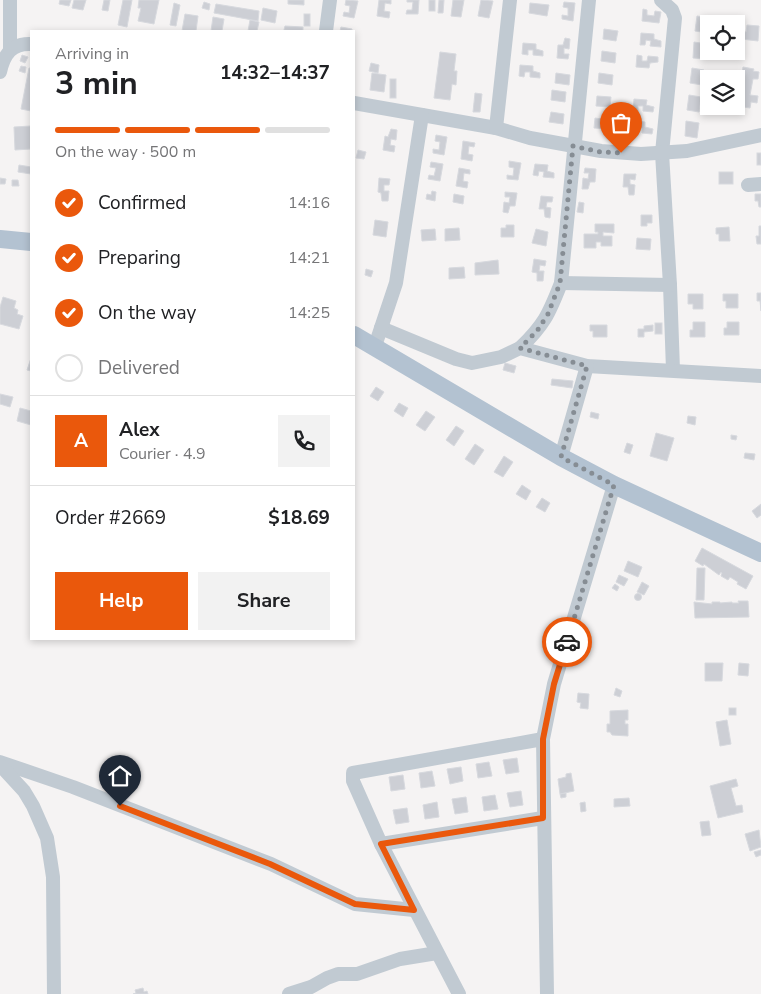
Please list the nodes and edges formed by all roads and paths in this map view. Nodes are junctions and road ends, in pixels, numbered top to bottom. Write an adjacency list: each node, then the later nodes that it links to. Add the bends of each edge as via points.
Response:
1 (10, 0): 8 (street)
2 (330, 0): 6 (street)
3 (510, 0): 12 (street)
4 (589, 0): 14 (street)
5 (661, 0): 15 (street, via 672,10 675,18)
6 (326, 30)
7 (30, 44): 8 (street)
8 (10, 49): 9 (street)
9 (0, 72)
10 (355, 103): 11 (street)
11 (422, 115): 12 (street); 20 (street, via 396,283)
12 (496, 128): 14 (street)
13 (761, 135): 15 (street, via 687,151)
14 (573, 146): 15 (street, via 601,152); 18 (street)
15 (662, 153): 19 (street)
16 (0, 239): 17 (main road)
17 (30, 242)
18 (560, 283): 19 (street); 23 (street, via 548,314)
19 (670, 285): 25 (street)
20 (381, 328): 22 (street); 23 (street, via 456,360 472,363 502,357)
21 (355, 336): 22 (main road)
22 (375, 346): 27 (main road)
23 (520, 348): 24 (street)
24 (587, 366): 25 (street); 27 (street)
25 (673, 370): 26 (street)
26 (761, 376)
27 (561, 457): 28 (main road)
28 (614, 485): 29 (main road); 32 (street, via 554,684)
29 (738, 542): 30 (street); 31 (main road)
30 (761, 543)
31 (761, 553)
32 (543, 739): 34 (street); 35 (street, via 353,773 353,781)
33 (0, 764): 36 (street, via 73,787 270,864 355,904); 38 (street, via 24,791 47,838 53,877)
34 (543, 818): 35 (street); 41 (street)
35 (381, 844): 36 (street)
36 (414, 910): 37 (street)
37 (437, 953): 39 (street, via 400,959 357,974 338,974); 40 (street)
38 (54, 994)
39 (289, 994)
40 (459, 994)
41 (547, 994)

